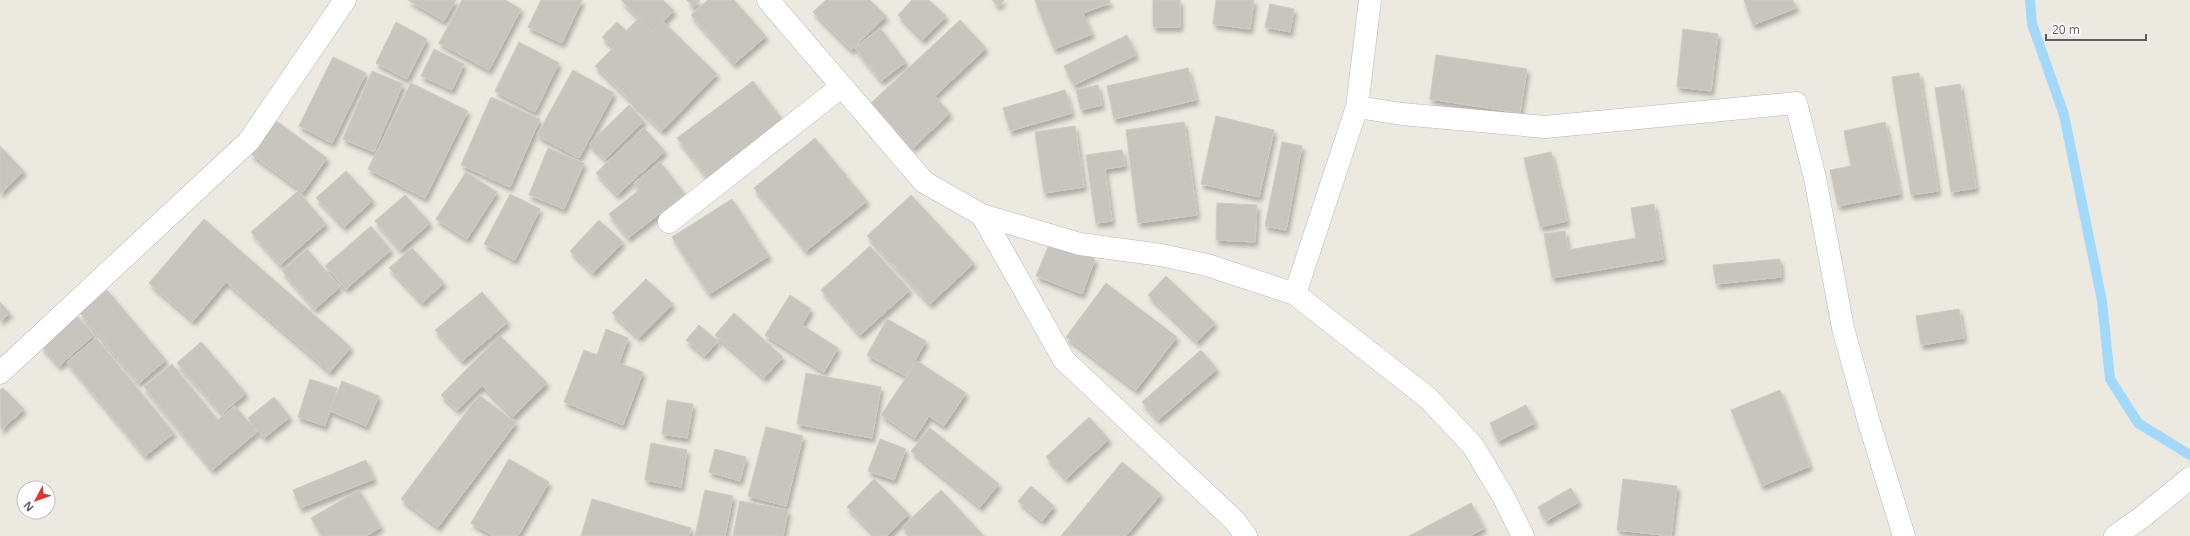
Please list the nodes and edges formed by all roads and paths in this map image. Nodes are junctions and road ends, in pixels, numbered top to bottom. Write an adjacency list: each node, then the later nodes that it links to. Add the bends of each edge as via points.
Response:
1 (346, 0): 9 (street, via 250,141)
2 (768, 0): 4 (street)
3 (1370, 0): 5 (street)
4 (841, 87): 6 (street, via 924,182); 7 (street)
5 (1356, 107): 8 (street); 13 (street, via 1402,114 1545,127 1796,103 1815,178 1843,328)
6 (982, 215): 8 (street, via 1080,244 1161,255 1207,265); 11 (street, via 1064,360 1235,522)
7 (669, 222)
8 (1295, 294): 12 (street, via 1428,398 1473,446)
9 (0, 373)
10 (2190, 478): 14 (street)
11 (1246, 536)
12 (1523, 536)
13 (1904, 536)
14 (2115, 536)

